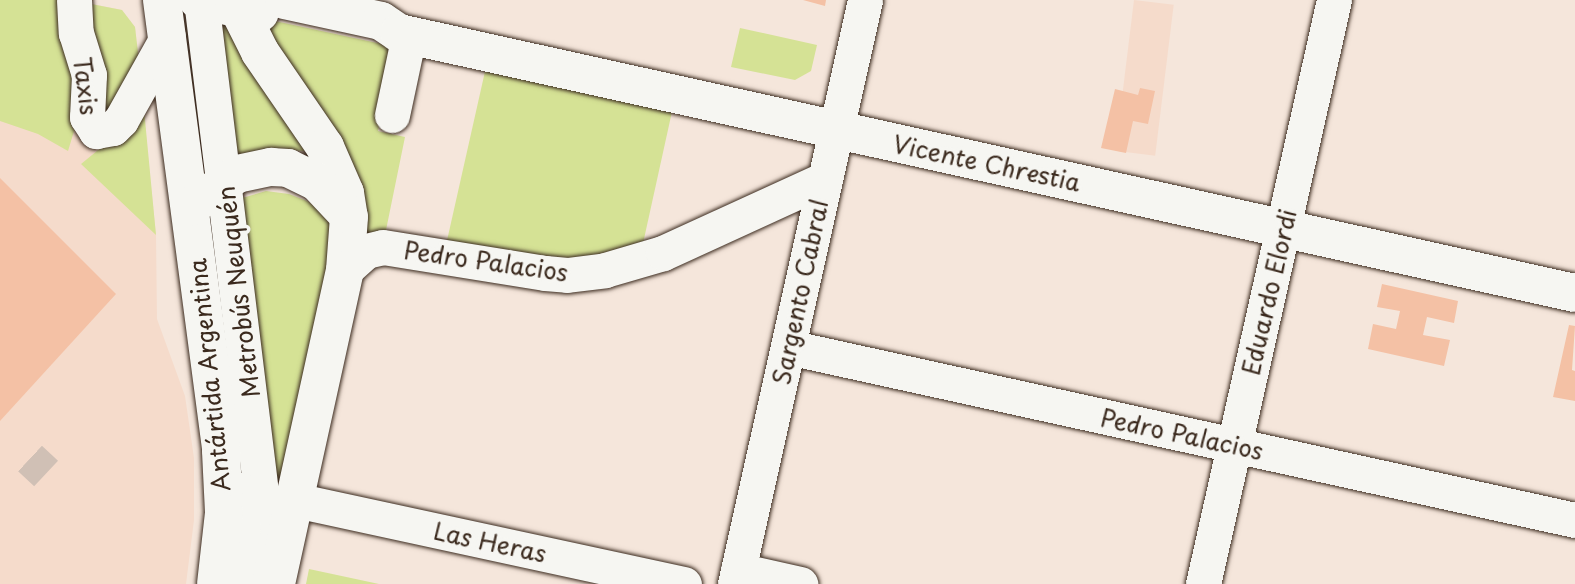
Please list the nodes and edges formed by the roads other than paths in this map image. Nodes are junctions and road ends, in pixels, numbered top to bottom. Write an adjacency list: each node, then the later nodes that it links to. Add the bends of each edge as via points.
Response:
1 (74, 0): 7 (street, Taxis, via 76,33 89,75 86,117 96,131 113,128 121,120)
2 (183, 0): 12 (street, Metrobús Neuquén)
3 (284, 0): 8 (main road, Vicente Chrestia)
4 (865, 0): 10 (street, Sargento Cabral)
5 (1334, 0): 14 (street, Eduardo Elordi)
6 (214, 2): 8 (main road, Vicente Chrestia, via 377,38); 12 (street, Metrobús Neuquén); 13 (main road, via 260,52 325,147 345,193)
7 (165, 18): 12 (main road, Antártida Argentina)
8 (405, 23): 9 (street); 10 (main road, Vicente Chrestia)
9 (392, 116)
10 (837, 130): 11 (street, Sargento Cabral); 14 (main road, Vicente Chrestia)
11 (825, 179): 15 (street, Pedro Palacios, via 663,253 605,270 545,273 383,247 366,251); 17 (street, Sargento Cabral)
12 (208, 193): 13 (main road, via 254,168 288,168 328,191); 22 (main road, Antártida Argentina, via 224,482); 23 (street, Metrobús Neuquén, via 242,482 243,527); 24 (street, Metrobús Neuquén, via 266,533)
13 (349, 217): 15 (main road)
14 (1284, 228): 16 (main road, Vicente Chrestia); 18 (street, Eduardo Elordi)
15 (345, 270): 19 (main road)
16 (1575, 293)
17 (788, 347): 18 (street, Pedro Palacios); 21 (street, Sargento Cabral)
18 (1234, 445): 20 (street, Pedro Palacios); 28 (street, Eduardo Elordi)
19 (295, 500): 25 (main road); 26 (street, Las Heras)
20 (1575, 520)
21 (736, 577): 27 (street)
22 (216, 584)
23 (234, 584)
24 (261, 584)
25 (276, 584)
26 (684, 584)
27 (800, 584)
28 (1203, 584)

